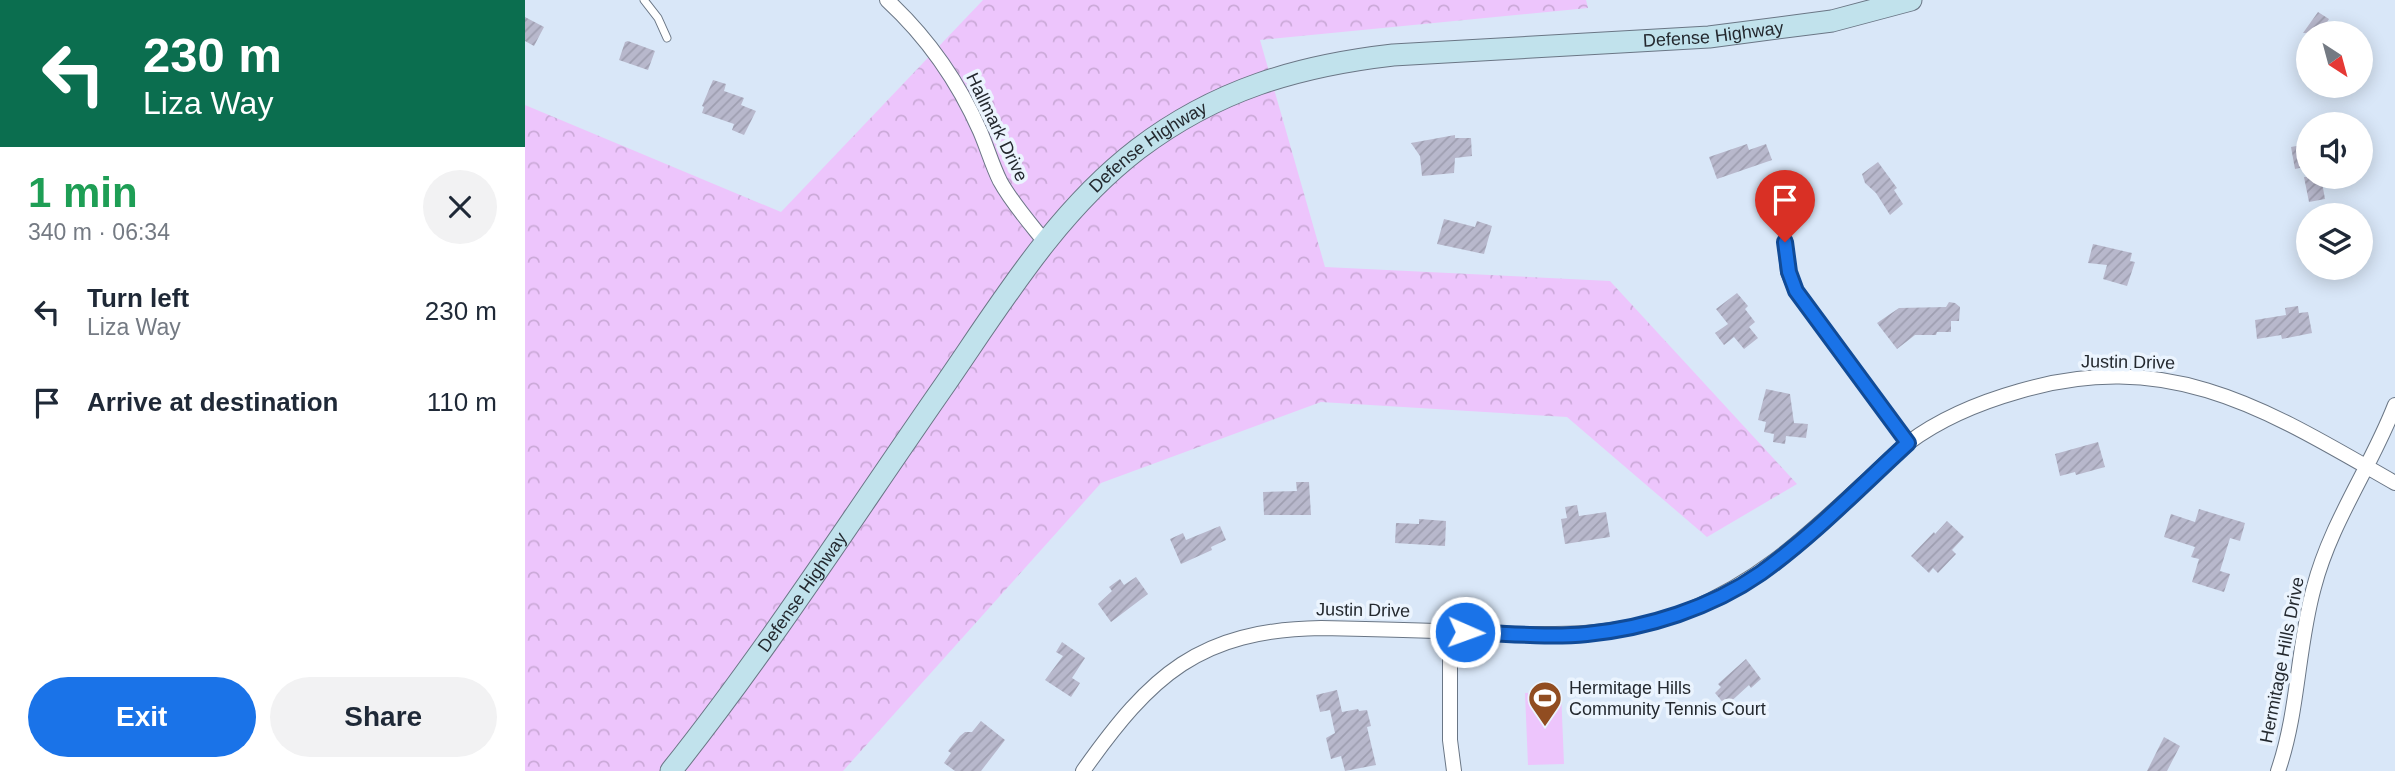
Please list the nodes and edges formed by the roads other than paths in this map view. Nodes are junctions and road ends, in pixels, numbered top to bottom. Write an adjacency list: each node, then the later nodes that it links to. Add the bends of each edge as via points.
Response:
1 (644, 0): 4 (lane)
2 (887, 0): 5 (street, Hallmark Drive, via 933,48 979,129 999,179)
3 (1911, 0): 5 (main road, Defense Highway, via 1832,21 1769,31 1393,55 1300,70 1229,95 1166,130 1097,183)
4 (667, 38)
5 (1045, 242): 12 (main road, Defense Highway, via 734,689)
6 (1785, 242): 8 (street, via 1796,291)
7 (2395, 405): 9 (street, Hermitage Hills Drive)
8 (1908, 443): 9 (street, Justin Drive, via 1965,411 2042,384 2088,377 2153,378 2192,385 2269,412); 11 (street, Justin Drive, via 1759,575 1687,611 1585,634)
9 (2367, 467): 10 (street, Justin Drive); 15 (street, Hermitage Hills Drive, via 2330,540 2315,584 2301,647 2291,730)
10 (2395, 483)
11 (1450, 632): 13 (street, Justin Drive, via 1283,629 1215,646 1162,677); 14 (street)
12 (671, 771)
13 (1083, 771)
14 (1454, 771)
15 (2278, 771)

